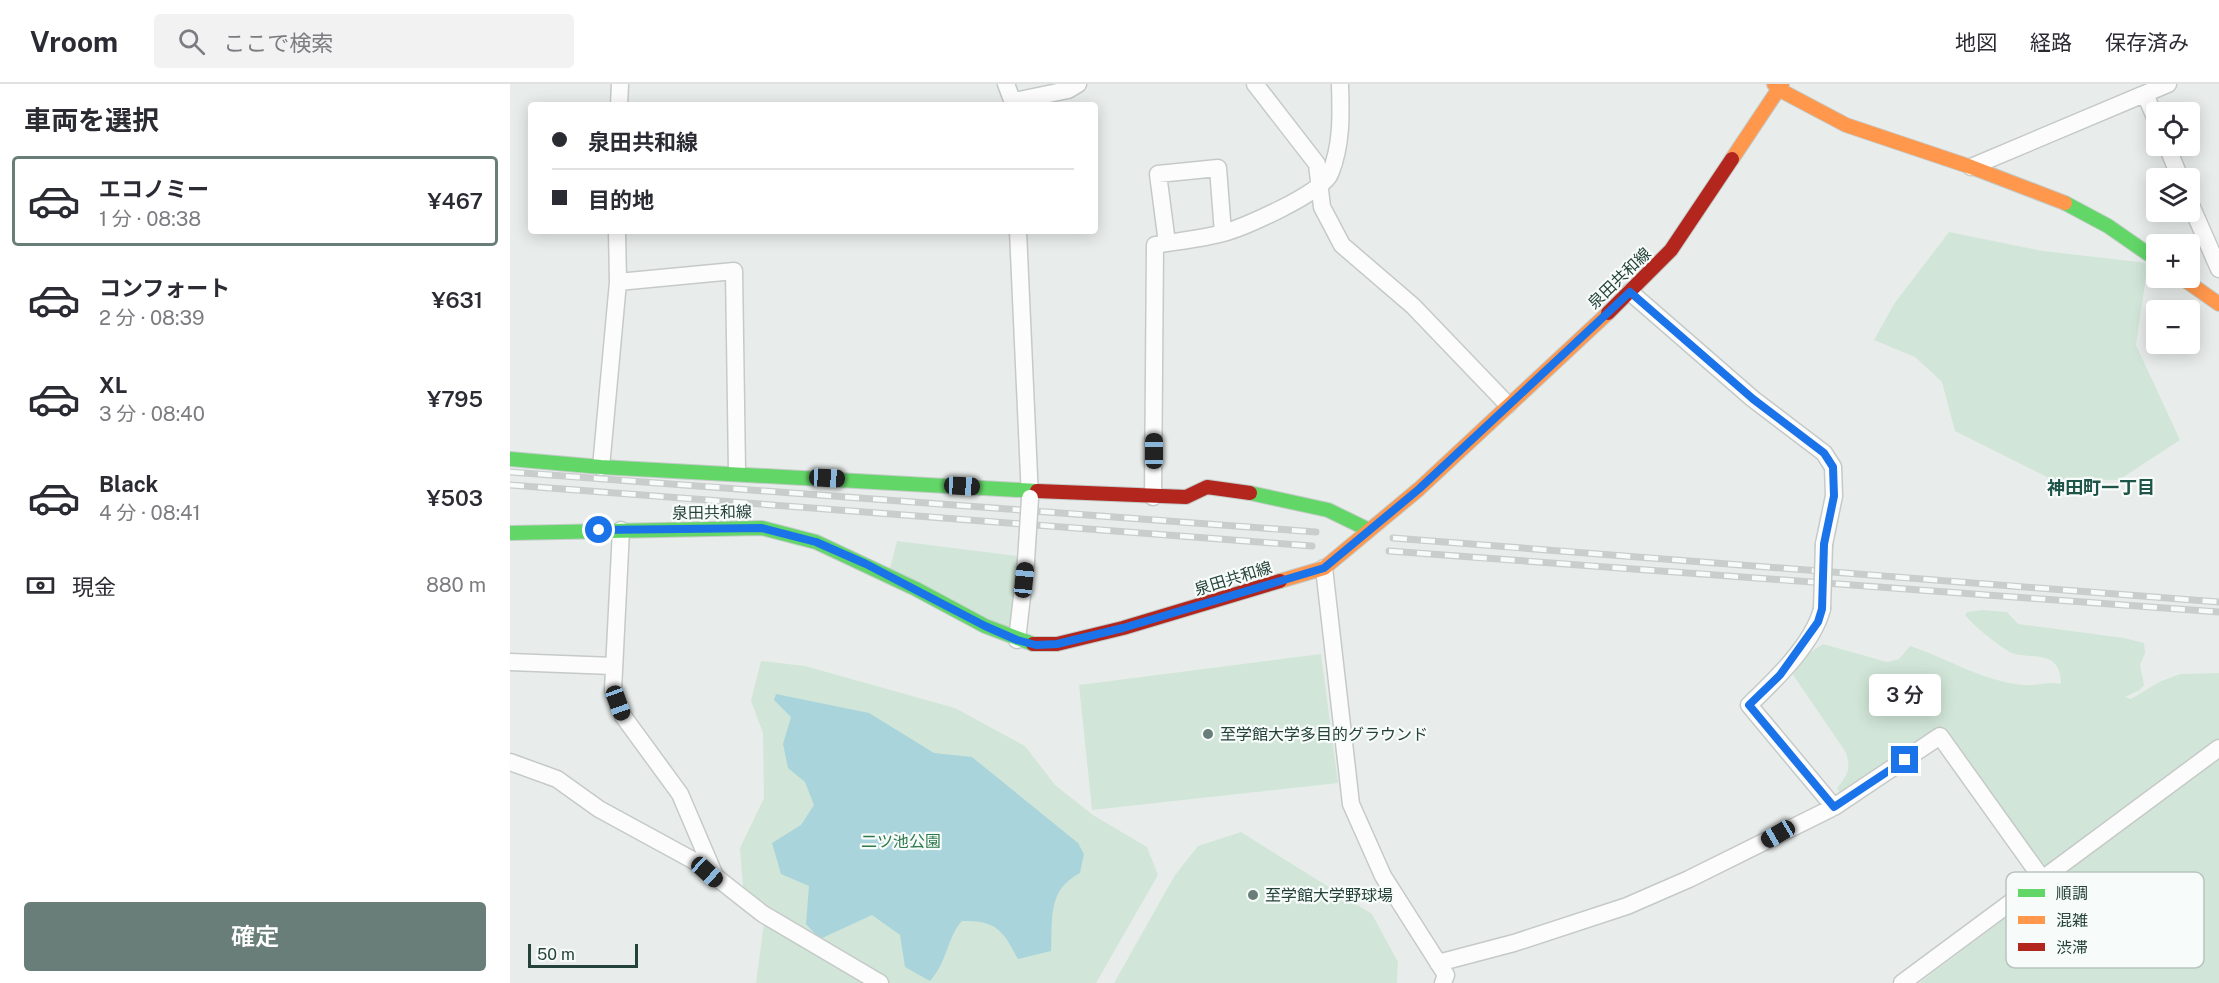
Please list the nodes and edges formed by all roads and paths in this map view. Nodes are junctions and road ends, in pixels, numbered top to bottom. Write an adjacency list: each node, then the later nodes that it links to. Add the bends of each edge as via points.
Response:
1 (620, 84): 9 (street)
2 (1006, 84): 10 (street)
3 (1078, 84): 11 (street)
4 (1255, 84): 14 (street, via 1317,164)
5 (1340, 84): 14 (street, via 1341,129 1329,177)
6 (2168, 84): 8 (street)
7 (1778, 86): 13 (main road, via 1846,125); 24 (main road, 泉田共和線, via 1671,250)
8 (2145, 94): 12 (street); 13 (street)
9 (619, 102)
10 (1014, 102)
11 (1018, 102)
12 (2148, 102)
13 (1971, 167): 20 (main road, via 2067,204 2109,226)
14 (1318, 188): 16 (street, via 1259,220); 26 (street, via 1322,207 1342,245 1413,306)
15 (2198, 222): 21 (street)
16 (1223, 233): 19 (street); 19 (street, via 1218,168 1158,174)
17 (617, 234): 22 (street)
18 (1018, 234): 30 (street)
19 (1167, 243): 31 (street, via 1155,245)
20 (2146, 252)
21 (2219, 269)
22 (618, 282): 28 (street); 29 (street, via 734,271)
23 (2196, 288): 25 (main road)
24 (1630, 292): 26 (main road, 泉田共和線); 41 (street, bridge, via 1753,399 1824,453 1833,467 1834,496 1824,544 1818,622 1780,675 1749,705)
25 (2219, 304)
26 (1508, 405): 33 (main road, 泉田共和線)
27 (510, 459): 28 (main road)
28 (601, 467): 29 (main road)
29 (737, 472): 30 (main road)
30 (1030, 494): 31 (main road); 36 (street, bridge)
31 (1154, 497): 33 (main road, via 1186,497 1207,487 1227,488 1328,510)
32 (621, 530): 34 (main road, 泉田共和線); 36 (main road, 泉田共和線, via 762,528 816,542); 38 (street)
33 (1369, 530): 35 (main road, 泉田共和線)
34 (510, 533)
35 (1324, 568): 36 (main road, 泉田共和線, via 1057,644 1036,645); 46 (street, via 1351,804 1383,876)
36 (1017, 640)
37 (510, 662): 38 (street)
38 (613, 666): 44 (street, via 613,690 623,716 680,794)
39 (2219, 748): 43 (street)
40 (510, 762): 44 (street, via 557,779 599,809 698,864)
41 (1834, 807): 42 (street, via 1940,736); 46 (street, via 1745,853 1627,906)
42 (2037, 872)
43 (2054, 872)
44 (716, 880): 47 (street, via 764,914)
45 (2006, 907): 49 (street)
46 (1438, 963): 48 (street, via 1446,975)
47 (880, 983)
48 (1443, 983)
49 (1902, 983)

